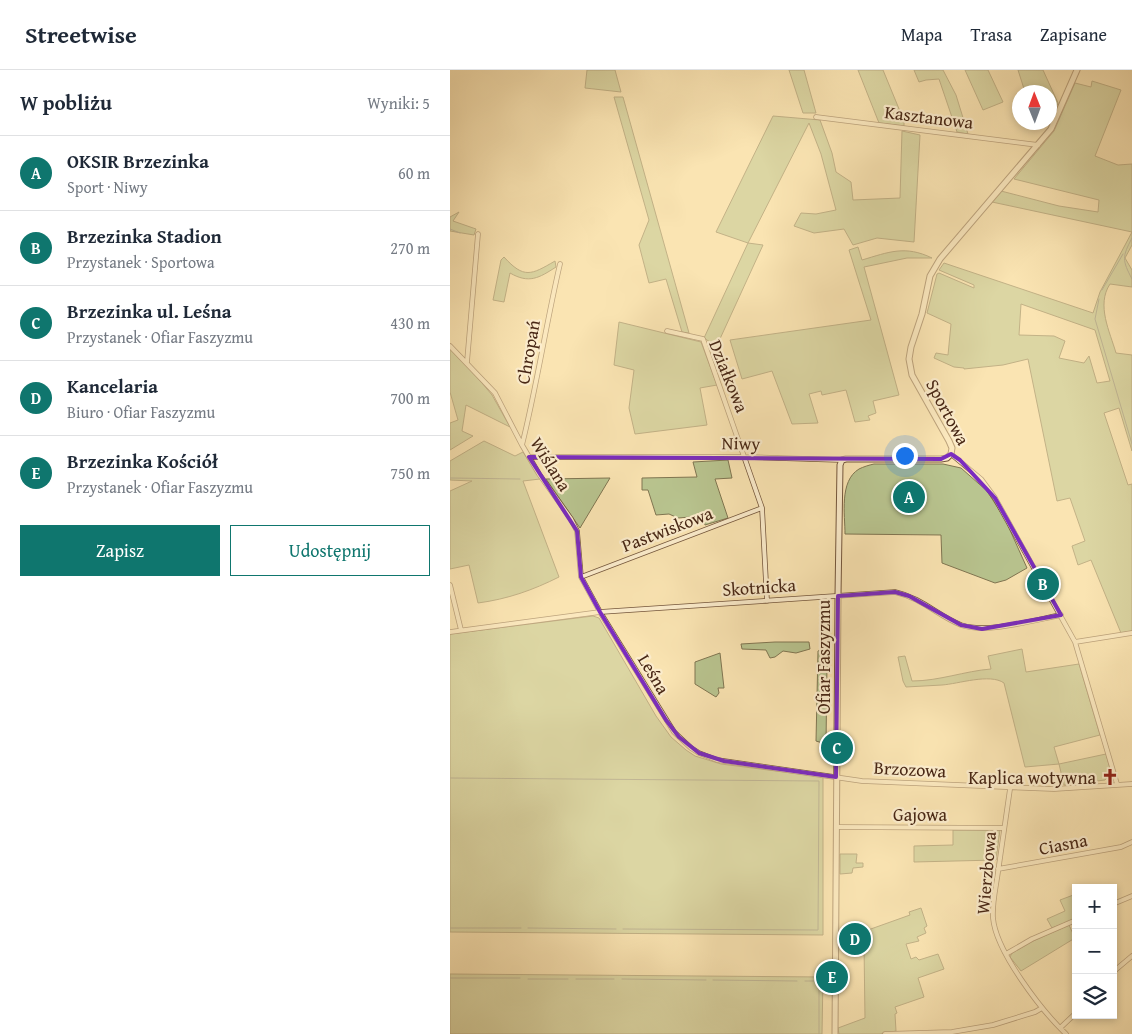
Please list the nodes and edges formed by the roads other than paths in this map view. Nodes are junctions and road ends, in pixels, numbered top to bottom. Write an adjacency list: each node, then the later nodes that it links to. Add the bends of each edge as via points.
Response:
1 (1077, 70): 3 (street, Sportowa, via 1051,129)
2 (816, 116): 3 (street, Kasztanowa)
3 (1038, 145): 10 (street, Sportowa, via 940,259 930,276 909,359 912,375 949,441)
4 (478, 234): 8 (street)
5 (560, 264): 9 (street, Chropań)
6 (667, 331): 12 (street, Działkowa, via 703,339)
7 (450, 346): 8 (street, Wiślana)
8 (467, 362): 9 (street, Wiślana, via 495,394)
9 (522, 445): 11 (street, Wiślana)
10 (952, 454): 13 (street, Niwy, via 941,459); 20 (street, Sportowa, via 981,479 995,498)
11 (528, 456): 12 (street, Niwy); 15 (street, Wiślana, via 577,531)
12 (744, 457): 13 (street, Niwy); 14 (street, Działkowa)
13 (842, 460): 17 (street, Ofiar Faszyzmu, via 839,469)
14 (762, 508): 15 (street, Pastwiskowa); 18 (street, Działkowa)
15 (582, 576): 19 (street, Wiślana)
16 (450, 585): 21 (street)
17 (838, 596): 18 (street, Skotnicka); 20 (street, Skotnicka, via 895,592 909,596 961,625 982,629); 25 (street, Ofiar Faszyzmu)
18 (767, 601): 19 (street, Skotnicka)
19 (600, 612): 21 (street); 25 (street, Leśna, via 678,738 698,753 717,760)
20 (1061, 615): 24 (street, Sportowa)
21 (461, 630): 22 (street)
22 (450, 632)
23 (1132, 633): 24 (street)
24 (1075, 642): 26 (street, Sportowa)
25 (836, 777): 28 (street, Brzozowa); 29 (street, Ofiar Faszyzmu)
26 (1117, 784): 27 (street, Brzozowa); 28 (street, Brzozowa, via 1054,790)
27 (1132, 784)
28 (1010, 789): 30 (street, Wierzbowa)
29 (836, 827): 30 (street, Gajowa); 42 (street, Ofiar Faszyzmu)
30 (1004, 828): 32 (street, Wierzbowa)
31 (1132, 842): 32 (street, Ciasna, via 1121,847)
32 (998, 869): 36 (street, Wierzbowa, via 993,919)
33 (1132, 896): 34 (street)
34 (1117, 902)
35 (1072, 922): 36 (street)
36 (1006, 954): 39 (street, Wierzbowa)
37 (1132, 956): 38 (street)
38 (1117, 969)
39 (1042, 1008): 41 (street, Wierzbowa); 43 (street, via 993,1025 970,1029 928,1034)
40 (1072, 1017): 41 (street)
41 (1060, 1028): 44 (street, Wierzbowa)
42 (835, 1034)
43 (885, 1034)
44 (1066, 1034)

